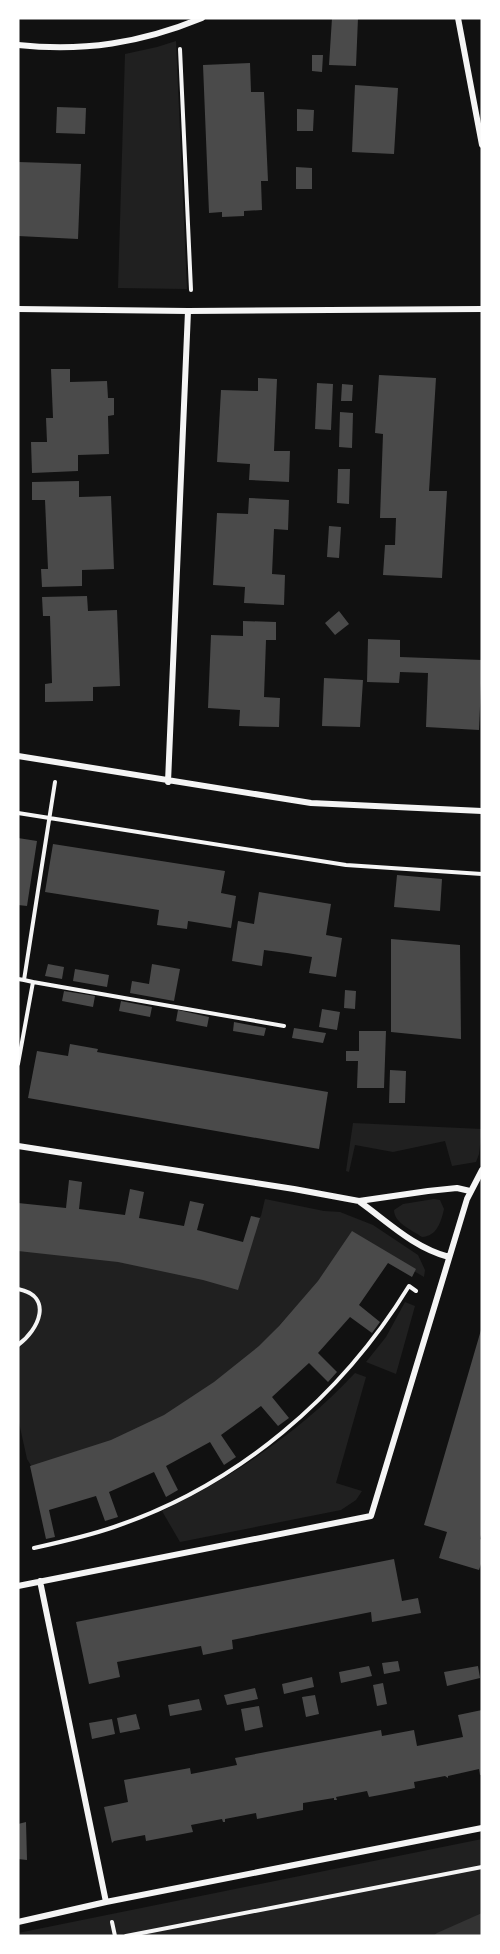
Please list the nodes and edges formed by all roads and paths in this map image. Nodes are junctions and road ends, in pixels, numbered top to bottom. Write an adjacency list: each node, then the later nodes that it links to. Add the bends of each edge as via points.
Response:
1 (202, 18): 3 (street)
2 (458, 18): 5 (street)
3 (179, 27): 4 (street, via 112,45); 9 (path, via 191,288)
4 (18, 45)
5 (480, 116): 6 (street)
6 (482, 145)
7 (18, 309): 9 (street)
8 (482, 309): 9 (street)
9 (188, 311): 12 (street)
10 (18, 756): 11 (street)
11 (58, 763): 12 (street); 15 (path)
12 (168, 782): 13 (street, via 311,803)
13 (482, 811)
14 (18, 813): 15 (path)
15 (50, 818): 16 (path, via 346,865); 18 (path)
16 (482, 874)
17 (18, 979): 18 (path)
18 (24, 980): 19 (path)
19 (33, 982): 20 (path); 21 (path)
20 (284, 1026)
21 (18, 1064)
22 (18, 1146): 25 (street)
23 (482, 1170): 24 (street)
24 (470, 1191): 25 (street, via 457,1188); 26 (street)
25 (359, 1201): 26 (street, via 431,1252)
26 (449, 1257): 28 (street)
27 (18, 1289): 29 (path, via 29,1292 40,1311 34,1329)
28 (435, 1301): 30 (path, via 408,1286 374,1339 331,1388 291,1426 222,1476 160,1509 115,1527); 31 (street, via 371,1516)
29 (18, 1345)
30 (34, 1548)
31 (40, 1581): 32 (street); 35 (street)
32 (18, 1586)
33 (482, 1828): 35 (street)
34 (482, 1867): 37 (path)
35 (106, 1902): 36 (street)
36 (18, 1922)
37 (126, 1936)

